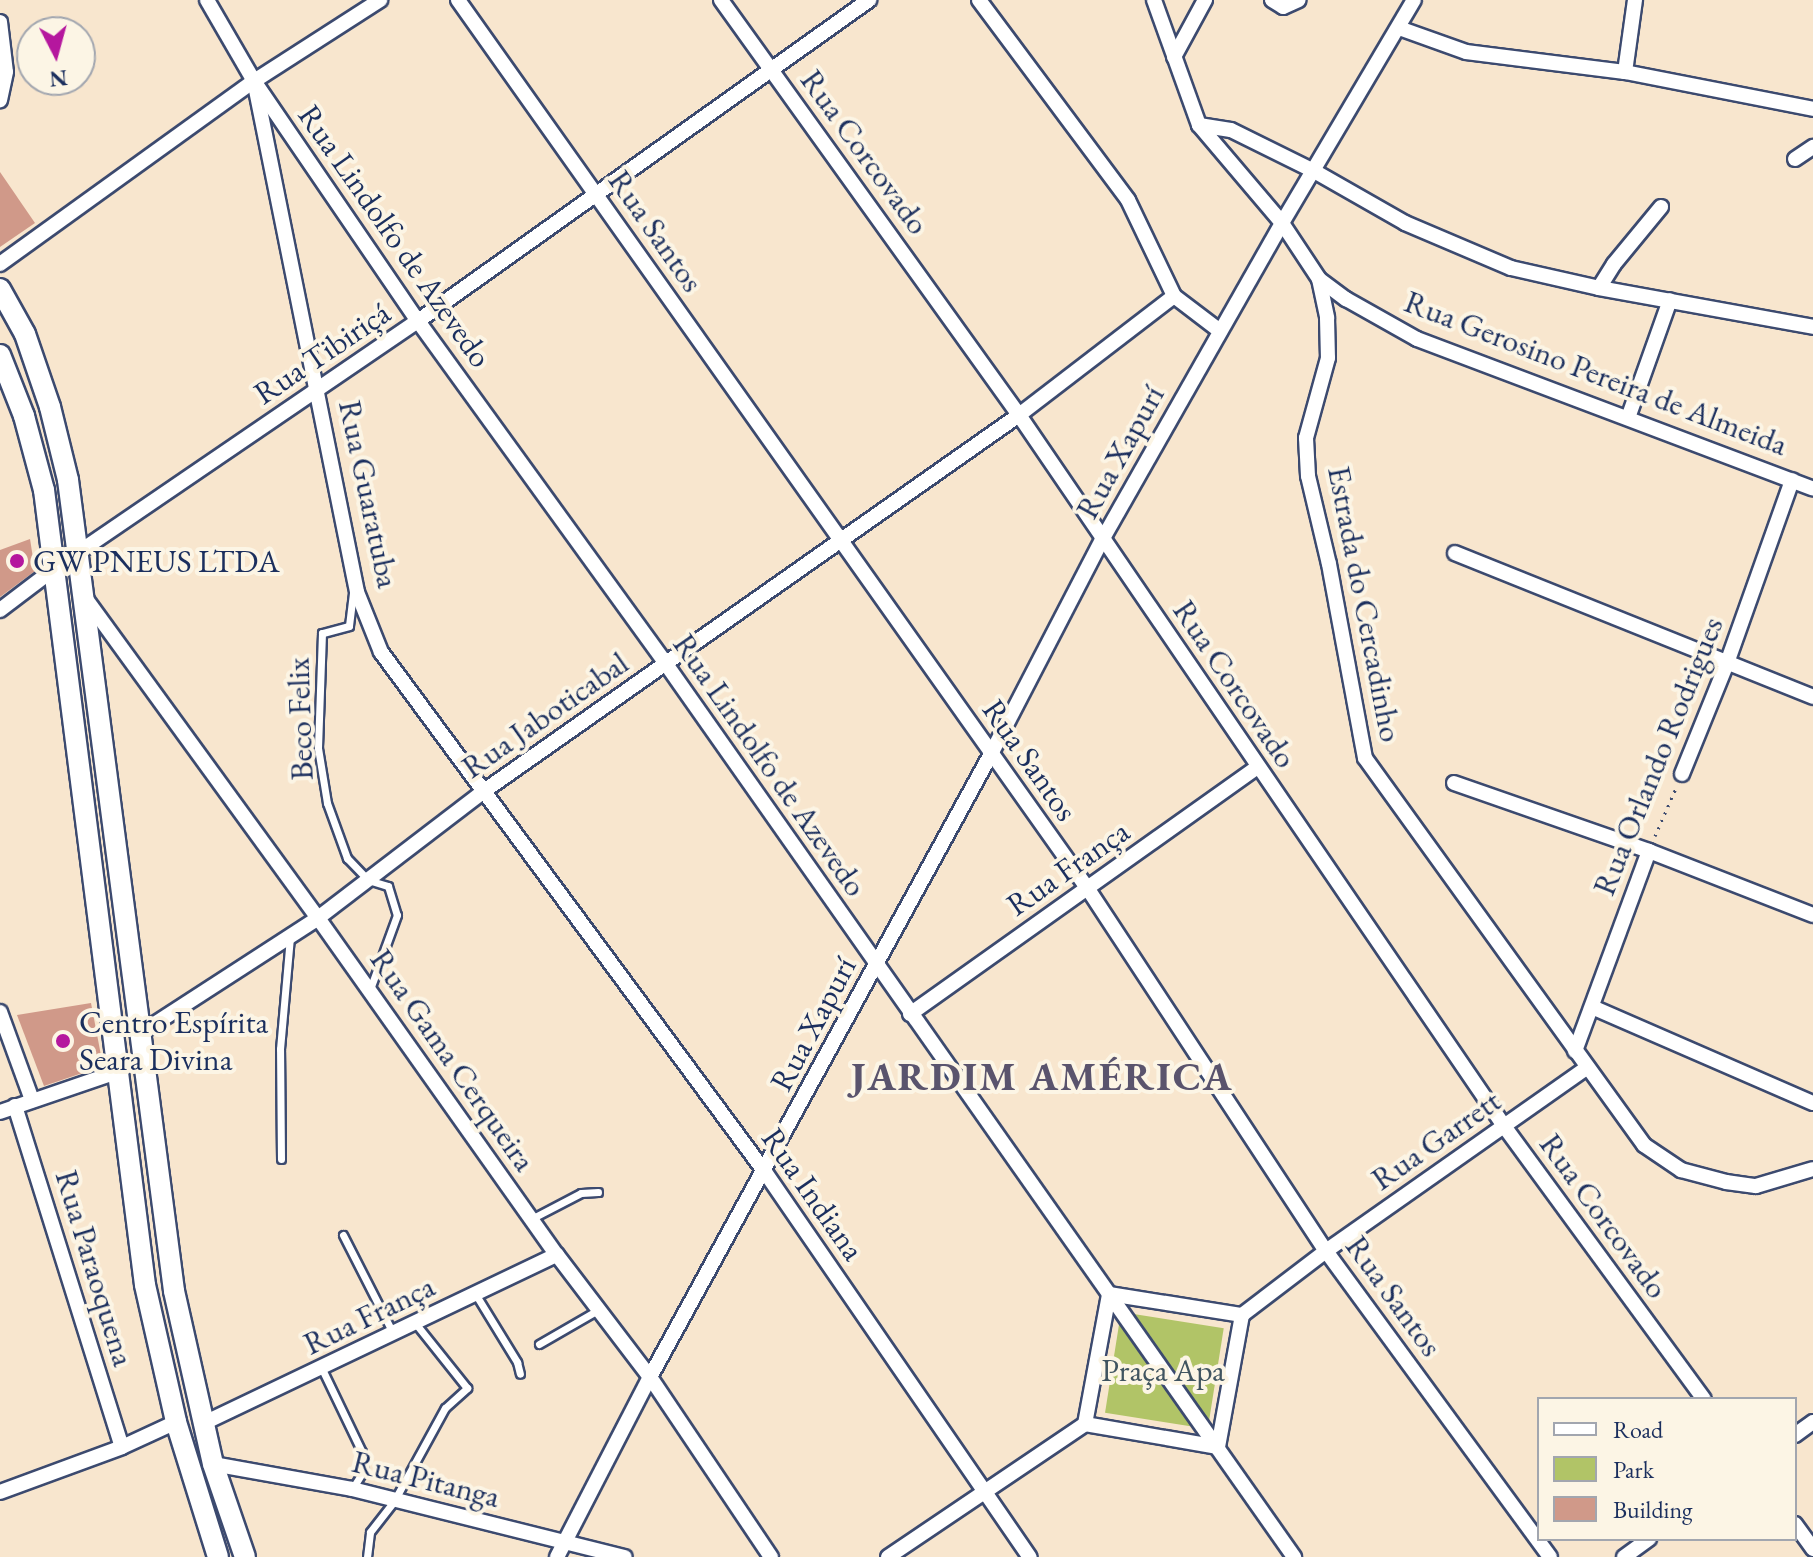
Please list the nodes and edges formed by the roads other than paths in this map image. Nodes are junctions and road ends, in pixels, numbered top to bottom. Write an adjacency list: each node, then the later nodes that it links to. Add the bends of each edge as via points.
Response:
1 (207, 0): 18 (street, Rua Lindolfo de Azevedo)
2 (380, 0): 18 (street)
3 (458, 0): 25 (street, Rua Santos)
4 (721, 0): 16 (street, Rua Corcovado)
5 (869, 0): 16 (street, Rua Tibiriçá)
6 (979, 0): 32 (street, via 1128,200)
7 (1154, 0): 15 (street, Estrada do Cercadinho)
8 (1205, 0): 15 (street)
9 (1272, 0): 10 (street, via 1283,7)
10 (1299, 0)
11 (1414, 0): 14 (street, Rua Xapurí)
12 (1635, 0): 17 (street)
13 (0, 22): 19 (street, via 6,72)
14 (1399, 28): 17 (street, via 1466,52); 24 (street, Rua Xapurí)
15 (1174, 57): 21 (street, Estrada do Cercadinho)
16 (771, 70): 25 (street, Rua Tibiriçá); 39 (street, Rua Corcovado)
17 (1625, 72): 20 (street)
18 (254, 81): 28 (street); 34 (street, Rua Lindolfo de Azevedo); 38 (street, Rua Guaratuba)
19 (0, 100)
20 (1813, 109)
21 (1199, 125): 24 (street, via 1231,130); 27 (street, Estrada do Cercadinho)
22 (1813, 147): 23 (street)
23 (1795, 159)
24 (1314, 171): 27 (street, Rua Xapurí); 30 (street, via 1405,223 1511,268)
25 (597, 195): 34 (street, Rua Tibiriçá); 44 (street, Rua Santos)
26 (1661, 207): 30 (street)
27 (1282, 223): 29 (street, Estrada do Cercadinho); 36 (street, Rua Xapurí)
28 (0, 264)
29 (1319, 279): 40 (street, Rua Gerosino Pereira de Almeida, via 1417,339); 71 (street, Estrada do Cercadinho, via 1328,358 1306,438 1308,476 1365,758)
30 (1599, 288): 33 (street)
31 (0, 289): 45 (main road, via 25,334 50,407)
32 (1174, 296): 36 (street); 39 (street, Rua Jaboticabal)
33 (1670, 300): 35 (street); 40 (street)
34 (418, 321): 38 (street, Rua Tibiriçá); 52 (street, Rua Lindolfo de Azevedo)
35 (1813, 327)
36 (1220, 331): 43 (street, Rua Xapurí)
37 (0, 355): 47 (main road, via 44,490)
38 (319, 389): 45 (street, Rua Tibiriçá); 48 (street, Rua Guaratuba)
39 (1019, 415): 43 (street, Rua Corcovado); 44 (street, Rua Jaboticabal)
40 (1628, 418): 41 (street, Rua Gerosino Pereira de Almeida)
41 (1792, 480): 42 (street, Rua Gerosino Pereira de Almeida); 51 (street, Rua Orlando Rodrigues)
42 (1813, 489)
43 (1102, 540): 54 (street, Rua Xapurí); 55 (street, Rua Corcovado)
44 (839, 541): 52 (street, Rua Jaboticabal); 54 (street, Rua Santos)
45 (79, 553): 47 (street, Rua Tibiriçá); 49 (main road)
46 (1455, 553): 51 (street)
47 (54, 569): 50 (street, Rua Tibiriçá); 73 (main road)
48 (355, 579): 58 (street, Rua Guaratuba, via 381,652); 60 (lane, Beco Felix, via 349,626 322,633 318,748 327,803 347,858)
49 (86, 598): 63 (street, Rua Gama Cerqueira); 70 (main road)
50 (0, 610)
51 (1727, 663): 53 (street); 56 (street, Rua Orlando Rodrigues)
52 (666, 664): 58 (street, Rua Jaboticabal); 65 (street, Rua Lindolfo de Azevedo)
53 (1813, 697)
54 (991, 754): 61 (street, Rua Santos); 65 (street, Rua Xapurí)
55 (1258, 767): 61 (street, Rua França); 78 (street, Rua Corcovado)
56 (1682, 774)
57 (1454, 783): 59 (street)
58 (484, 791): 60 (street, Rua Jaboticabal); 81 (street, Rua Indiana)
59 (1649, 851): 62 (street); 67 (street, Rua Orlando Rodrigues)
60 (368, 880): 63 (street, Rua Jaboticabal); 66 (lane, Beco Felix, via 388,886 397,915)
61 (1088, 889): 69 (street, Rua França); 85 (street, Rua Santos)
62 (1813, 915)
63 (318, 918): 64 (street, Rua Jaboticabal); 66 (street, Rua Gama Cerqueira)
64 (291, 936): 70 (street, Rua Jaboticabal); 79 (lane, via 280,1049)
65 (876, 966): 69 (street, Rua Lindolfo de Azevedo); 81 (street, Rua Xapurí)
66 (369, 990): 83 (street, Rua Gama Cerqueira)
67 (1592, 1007): 71 (street, Rua Orlando Rodrigues); 75 (street)
68 (0, 1012): 74 (street)
69 (910, 1014): 87 (street, Rua Lindolfo de Azevedo)
70 (139, 1034): 99 (main road, via 174,1291)
71 (1575, 1051): 72 (street, Estrada do Cercadinho)
72 (1586, 1068): 78 (street, Rua Garrett); 80 (street, Estrada do Cercadinho, via 1644,1145 1681,1170 1756,1186)
73 (120, 1071): 74 (street); 98 (main road, via 145,1285)
74 (32, 1100): 76 (street)
75 (1813, 1103)
76 (15, 1106): 77 (street); 101 (street, Rua Paraoquena)
77 (0, 1112)
78 (1504, 1126): 85 (street, Rua Garrett); 97 (street, Rua Corcovado)
79 (281, 1159)
80 (1813, 1169)
81 (765, 1172): 96 (street, Rua Xapurí); 106 (street, Rua Indiana)
82 (598, 1192): 83 (lane, via 581,1193)
83 (531, 1219): 86 (street, Rua Gama Cerqueira)
84 (343, 1235): 92 (lane)
85 (1326, 1251): 90 (street, Rua Garrett); 109 (street, Rua Santos)
86 (557, 1255): 88 (street, Rua França); 89 (street, Rua Gama Cerqueira)
87 (1109, 1294): 90 (street); 100 (street); 102 (street, Rua Lindolfo de Azevedo)
88 (476, 1295): 91 (street, Rua França); 95 (lane)
89 (600, 1309): 93 (lane); 96 (street, Rua Gama Cerqueira)
90 (1242, 1315): 102 (street)
91 (416, 1324): 92 (street, Rua França); 107 (lane, via 467,1388 445,1408)
92 (394, 1335): 94 (street, Rua França)
93 (539, 1344)
94 (322, 1369): 99 (street, Rua França); 104 (lane, via 362,1452 364,1470)
95 (520, 1374)
96 (650, 1377): 110 (street, Rua Xapurí); 118 (street, Rua Gama Cerqueira)
97 (1703, 1397)
98 (176, 1422): 101 (street); 113 (main road)
99 (204, 1423): 103 (main road)
100 (1085, 1424): 102 (street); 106 (street)
101 (122, 1447): 105 (street)
102 (1218, 1447): 121 (street, Rua Lindolfo de Azevedo)
103 (213, 1464): 104 (street, Rua Pitanga); 114 (main road)
104 (352, 1489): 107 (street, Rua Pitanga)
105 (0, 1492)
106 (985, 1492): 119 (street); 120 (street, Rua Indiana)
107 (394, 1501): 110 (street, Rua Pitanga); 115 (lane, via 370,1532)
108 (1797, 1527): 112 (street)
109 (1537, 1539)
110 (565, 1541): 116 (street, Rua Xapurí); 117 (street, Rua Pitanga)
111 (1646, 1541): 122 (street)
112 (1813, 1549)
113 (218, 1557)
114 (245, 1557)
115 (367, 1557)
116 (557, 1557)
117 (625, 1557)
118 (771, 1557)
119 (888, 1557)
120 (1030, 1557)
121 (1294, 1557)
122 (1624, 1557)

